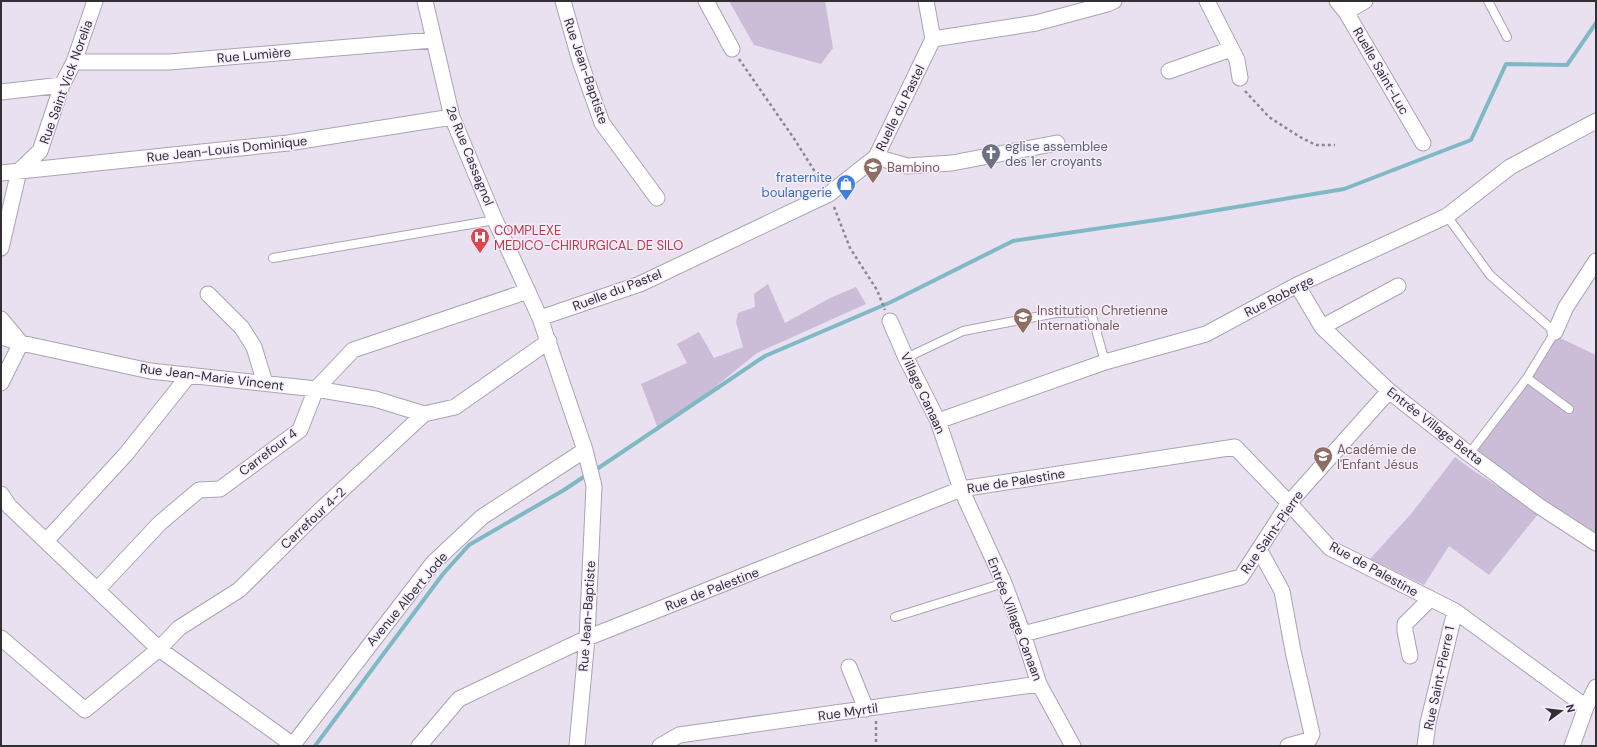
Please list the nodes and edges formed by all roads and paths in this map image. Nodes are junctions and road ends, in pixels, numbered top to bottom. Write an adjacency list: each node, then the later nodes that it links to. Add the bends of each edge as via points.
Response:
1 (95, 1): 16 (street, Rue Saint Vick Norelia)
2 (425, 1): 13 (street, 2e Rue Cassagnol)
3 (563, 1): 30 (street, Rue Jean-Baptiste, via 580,61 602,123)
4 (706, 1): 14 (street)
5 (926, 1): 12 (street)
6 (1114, 1): 12 (street, via 1036,23)
7 (1207, 1): 15 (street)
8 (1365, 1): 10 (street)
9 (1488, 1): 11 (lane)
10 (1342, 6): 24 (street, Ruelle Saint-Luc)
11 (1507, 37)
12 (934, 39): 26 (street, Ruelle du Pastel)
13 (433, 40): 16 (street, Rue Lumière, via 169,62); 21 (street, 2e Rue Cassagnol)
14 (732, 49): 29 (path)
15 (1231, 49): 17 (street); 18 (street)
16 (74, 62): 19 (street, Rue Saint Vick Norelia)
17 (1169, 71)
18 (1240, 78): 25 (path, via 1244,90 1270,117 1316,145)
19 (62, 85): 20 (street); 27 (street, Rue Saint Vick Norelia, via 40,151)
20 (1, 92)
21 (452, 117): 27 (street, Rue Jean-Louis Dominique, via 288,143); 32 (street, 2e Rue Cassagnol)
22 (1596, 121): 31 (street, Rue Roberge, via 1510,167)
23 (1057, 143): 26 (street, via 952,163 907,166)
24 (1424, 143)
25 (1335, 145)
26 (876, 157): 29 (street, Ruelle du Pastel)
27 (19, 171): 28 (street, Rue Jean-Louis Dominique); 33 (street)
28 (1, 173)
29 (829, 194): 40 (street, Ruelle du Pastel, via 640,284); 42 (path, via 850,248 876,290)
30 (657, 198)
31 (1447, 216): 36 (street, Rue Roberge); 44 (lane, via 1490,275)
32 (495, 220): 34 (lane); 38 (street, 2e Rue Cassagnol)
33 (1, 248)
34 (273, 258)
35 (1596, 261): 44 (street, via 1566,307)
36 (1297, 285): 43 (street, Entrée Village Betta); 49 (street, Rue Roberge, via 1206,334)
37 (1398, 286): 43 (street)
38 (528, 291): 40 (street, 2e Rue Cassagnol); 54 (street, Carrefour 4, via 353,350)
39 (208, 294): 53 (street, via 242,328 254,347)
40 (540, 318): 46 (street, 2e Rue Cassagnol)
41 (1, 319): 47 (street)
42 (890, 321): 48 (street, Village Canaan)
43 (1322, 327): 55 (street, Entrée Village Betta)
44 (1555, 332): 51 (lane)
45 (1, 337): 47 (street, Rue Jean-Marie Vincent)
46 (549, 341): 57 (street, via 455,407); 60 (street, 2e Rue Cassagnol)
47 (21, 343): 50 (street, Rue Jean-Marie Vincent, via 150,371); 52 (street)
48 (906, 358): 49 (lane, via 963,331 1056,313 1091,312); 58 (street, Village Canaan)
49 (1105, 362): 58 (street, Rue Roberge)
50 (189, 376): 53 (street, Rue Jean-Marie Vincent); 64 (street, via 126,454)
51 (1527, 378): 56 (lane); 59 (lane)
52 (1, 383)
53 (265, 383): 54 (street, Rue Jean-Marie Vincent)
54 (316, 389): 57 (street, Rue Jean-Marie Vincent, via 375,399); 68 (street, Carrefour 4, via 300,430 220,489 200,490 160,523)
55 (1389, 391): 59 (street, Entrée Village Betta); 63 (street, Rue Saint-Pierre)
56 (1569, 409)
57 (424, 414): 75 (street, Carrefour 4-2, via 239,590 179,628)
58 (938, 421): 61 (street, Village Canaan)
59 (1469, 454): 65 (street, Entrée Village Betta, via 1539,506)
60 (587, 456): 74 (street, Rue Jean-Baptiste, via 594,486); 82 (street, Avenue Albert Jode, via 482,517 433,563)
61 (962, 489): 63 (street, Rue de Palestine, via 1235,447); 67 (street, Entrée Village Canaan); 74 (street, Rue de Palestine)
62 (1, 494): 64 (street, via 9,506)
63 (1289, 503): 66 (street, Rue Saint-Pierre); 69 (street, Rue de Palestine, via 1330,548)
64 (46, 541): 68 (street)
65 (1596, 543)
66 (1260, 551): 72 (street, Rue Saint-Pierre, via 1242,577); 88 (street, via 1282,591 1312,734 1309,740)
67 (1004, 583): 71 (lane); 72 (street, Entrée Village Canaan)
68 (97, 590): 75 (street)
69 (1430, 599): 70 (street, Rue de Palestine); 76 (street, via 1405,624)
70 (1454, 611): 80 (street, Rue de Palestine); 89 (street, Rue Saint-Pierre 1)
71 (895, 617)
72 (1023, 634): 78 (street, Entrée Village Canaan)
73 (1, 638): 75 (street, Carrefour 4-2, via 86,710)
74 (587, 638): 83 (street, Rue de Palestine, via 459,699); 84 (street, Rue Jean-Baptiste)
75 (159, 649): 82 (street)
76 (1410, 656)
77 (849, 667): 81 (street)
78 (1039, 684): 81 (street, Rue Myrtil); 87 (street, Entrée Village Canaan)
79 (1596, 687): 80 (street)
80 (1586, 707): 90 (street)
81 (871, 708): 85 (street, Rue Myrtil, via 679,735); 86 (path)
82 (292, 745)
83 (419, 746)
84 (577, 746)
85 (660, 746)
86 (876, 746)
87 (1073, 746)
88 (1288, 746)
89 (1425, 746)
90 (1572, 746)

